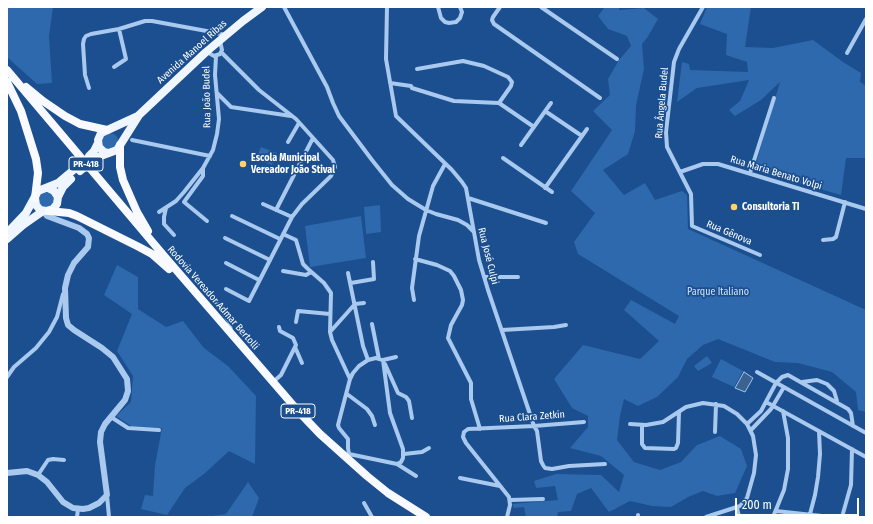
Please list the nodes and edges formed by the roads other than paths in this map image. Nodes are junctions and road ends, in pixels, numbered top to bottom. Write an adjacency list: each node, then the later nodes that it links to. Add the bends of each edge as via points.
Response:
1 (262, 7): 11 (main road, Avenida Manoel Ribas)
2 (284, 7): 62 (street, via 340,116 379,169 399,191)
3 (387, 7): 21 (street, Rua José Culpi, via 386,55)
4 (438, 7): 8 (street, via 441,18 449,23 458,20)
5 (500, 7): 24 (street, via 492,20 494,24)
6 (541, 7): 16 (street)
7 (703, 7): 48 (street, Rua Ângela Budel, via 679,50 672,75 666,142)
8 (461, 8)
9 (866, 19): 14 (street)
10 (119, 29): 11 (street, via 152,21 212,32); 17 (street, via 126,59); 22 (street, via 91,34 84,39 85,75)
11 (222, 38): 12 (main road, Avenida Manoel Ribas); 13 (street)
12 (206, 52): 15 (street); 29 (main road, Avenida Manoel Ribas)
13 (221, 52): 15 (street); 30 (street, via 259,90)
14 (847, 53)
15 (216, 56): 23 (street, Rua João Budel)
16 (617, 59)
17 (114, 67)
18 (417, 69): 26 (street, via 463,61 484,66 508,77 512,82)
19 (7, 70): 34 (highway, via 38,98 65,116 80,124); 79 (highway, Rodovia Vereador Admar Bertolli / PR-418)
20 (7, 82): 55 (highway, via 22,116 36,159 38,173)
21 (390, 84): 26 (street, via 406,85 454,101); 46 (street, Rua José Culpi, via 396,116)
22 (89, 88)
23 (216, 92): 30 (street, via 231,107); 43 (street, Rua João Budel, via 218,127)
24 (600, 98)
25 (774, 98): 49 (street)
26 (499, 103): 32 (street)
27 (551, 103): 28 (street)
28 (545, 111): 32 (street); 35 (street)
29 (139, 115): 34 (main road, Avenida Manoel Ribas); 40 (main road, Avenida Manoel Ribas)
30 (292, 116): 31 (street)
31 (299, 123): 36 (street); 38 (street)
32 (534, 127): 41 (street)
33 (587, 129): 35 (street)
34 (107, 130): 39 (main road, via 101,134); 40 (main road, via 118,134)
35 (582, 136): 52 (street)
36 (313, 138): 61 (street); 66 (street, via 333,160 335,167 330,176)
37 (132, 140): 43 (street)
38 (288, 142)
39 (98, 143): 42 (main road, via 101,150); 44 (main road)
40 (120, 145): 42 (main road, via 114,152); 79 (highway, via 121,174 126,188 141,220)
41 (521, 145)
42 (108, 153): 44 (main road)
43 (210, 156): 47 (street, Rua João Budel)
44 (91, 158): 50 (main road)
45 (503, 158): 52 (street)
46 (446, 164): 56 (street, Rua José Culpi, via 462,182); 62 (street, via 433,186)
47 (203, 168): 59 (street, Rua João Budel, via 184,192); 67 (street, via 203,176 184,202)
48 (680, 172): 49 (street, Rua Maria Benato Volpi, via 713,163); 69 (street, Rua Ângela Budel, via 692,197)
49 (750, 173): 57 (street, Rua Maria Benato Volpi)
50 (67, 180): 51 (main road); 54 (main road)
51 (48, 188): 54 (main road); 55 (main road, via 41,189)
52 (545, 188): 53 (street)
53 (552, 192)
54 (58, 197): 63 (main road, via 55,207)
55 (35, 198): 63 (main road, via 36,205); 71 (main road, via 23,217)
56 (468, 198): 68 (street); 70 (street, Rua José Culpi)
57 (845, 202): 60 (street, Rua Maria Benato Volpi); 77 (street, via 836,237)
58 (264, 204): 61 (street)
59 (166, 208): 64 (street, Rua João Budel); 72 (street, via 164,224)
60 (866, 209)
61 (276, 210): 66 (street)
62 (426, 210): 70 (street, via 458,220); 80 (street)
63 (46, 211): 75 (main road, via 23,225); 92 (highway, via 77,216 140,247); 93 (street, via 56,219 84,230 90,241 72,267)
64 (159, 212)
65 (232, 216): 76 (street)
66 (292, 217): 73 (street)
67 (207, 221)
68 (546, 223)
69 (692, 226): 78 (street, Rua Gênova)
70 (473, 232): 87 (street, Rua José Culpi)
71 (7, 233)
72 (174, 234)
73 (283, 234): 76 (street); 85 (street, via 296,240 304,264)
74 (225, 238): 81 (street)
75 (7, 240)
76 (280, 240): 81 (street)
77 (823, 240)
78 (760, 255)
79 (165, 258): 92 (highway, Rodovia Vereador Admar Bertolli / PR-418)
80 (415, 259): 95 (street, via 412,288); 134 (street, via 450,271 461,290 462,305 451,325 448,338 471,383 471,399)
81 (270, 260): 89 (street)
82 (373, 262): 91 (street, via 374,279)
83 (226, 263): 89 (street)
84 (283, 271): 85 (street, via 306,275)
85 (311, 272): 98 (street, via 332,293)
86 (348, 273): 91 (street)
87 (484, 277): 88 (street); 103 (street, Rua José Culpi)
88 (518, 277)
89 (259, 280): 94 (street, via 249,301)
90 (200, 283): 105 (street, via 229,321)
91 (350, 283): 97 (street)
92 (189, 285): 105 (highway, Rodovia Vereador Admar Bertolli / PR-418)
93 (65, 288): 112 (street, via 57,317 49,332); 125 (street, via 65,313 68,325 110,354 129,384 127,396)
94 (226, 289)
95 (414, 300)
96 (364, 303): 97 (street)
97 (355, 304): 104 (street); 108 (street)
98 (330, 314): 99 (street, via 298,311); 104 (street)
99 (296, 322)
100 (372, 324): 109 (street)
101 (566, 325): 103 (street, via 554,328)
102 (279, 327): 106 (street, via 280,332 292,337)
103 (502, 330): 132 (street, Rua José Culpi)
104 (330, 332): 113 (street)
105 (232, 336): 114 (highway, Rodovia Vereador Admar Bertolli / PR-418)
106 (295, 347): 110 (street); 114 (street, via 281,375)
107 (396, 357): 109 (street)
108 (368, 360): 109 (street); 113 (street, via 352,373)
109 (381, 360): 126 (street, via 398,392 409,401); 142 (street, via 390,413)
110 (302, 363)
111 (757, 372): 116 (street)
112 (7, 377)
113 (350, 379): 118 (street)
114 (273, 382): 143 (highway, Rodovia Vereador Admar Bertolli / PR-418, via 299,412)
115 (802, 382): 116 (street, via 788,375); 120 (street); 120 (street, via 817,380 827,384 834,391)
116 (776, 383): 117 (street); 119 (street)
117 (784, 387): 122 (street); 133 (street)
118 (346, 394): 130 (street, via 366,409); 143 (street, via 338,425 348,439)
119 (766, 402): 122 (street); 129 (street)
120 (837, 402): 133 (street, via 850,411)
121 (716, 404): 124 (street, via 697,403); 129 (street, via 731,410); 138 (street)
122 (773, 406): 123 (street); 136 (street)
123 (783, 411): 137 (street); 159 (street, via 788,438 788,459 784,490)
124 (678, 412): 131 (street, via 663,422); 131 (street, via 678,443 674,449 645,448 642,444)
125 (111, 417): 135 (street, via 128,428); 153 (street, via 103,427 100,437)
126 (412, 418)
127 (584, 422): 132 (street, Rua Clara Zetkin)
128 (630, 424): 131 (street)
129 (747, 424): 136 (street)
130 (375, 425)
131 (642, 425)
132 (534, 426): 134 (street, Rua Clara Zetkin); 147 (street, Rua José Culpi, via 541,461 545,468 552,470 569,466)
133 (853, 426): 139 (street)
134 (480, 429): 152 (street, Rua Clara Zetkin, via 466,430 463,434 464,440)
135 (159, 430)
136 (751, 430): 157 (street, via 755,447 754,472 745,502)
137 (818, 431): 141 (street); 160 (street, via 818,477)
138 (715, 432)
139 (866, 433)
140 (429, 448): 142 (street, via 422,452)
141 (852, 449): 144 (street); 170 (street, via 851,485)
142 (404, 454): 146 (street, via 401,462)
143 (347, 456): 146 (street); 164 (highway, Rodovia Vereador Admar Bertolli / PR-418, via 388,493)
144 (866, 457)
145 (64, 460): 149 (street, via 48,460)
146 (397, 464): 150 (street)
147 (605, 464)
148 (7, 473): 149 (street, via 27,471)
149 (38, 475): 158 (street, via 63,502)
150 (416, 476)
151 (460, 478): 152 (street)
152 (501, 486): 155 (street)
153 (108, 495): 158 (street, via 89,508); 162 (street)
154 (543, 499): 155 (street)
155 (510, 500): 165 (street)
156 (364, 503): 163 (street)
157 (736, 508): 166 (street); 167 (street)
158 (78, 509): 161 (street)
159 (776, 511): 160 (street); 168 (street)
160 (810, 514): 169 (street)
161 (77, 517)
162 (109, 517)
163 (372, 517)
164 (426, 517)
165 (507, 517)
166 (706, 517)
167 (739, 517)
168 (773, 517)
169 (831, 517)
170 (842, 517)

